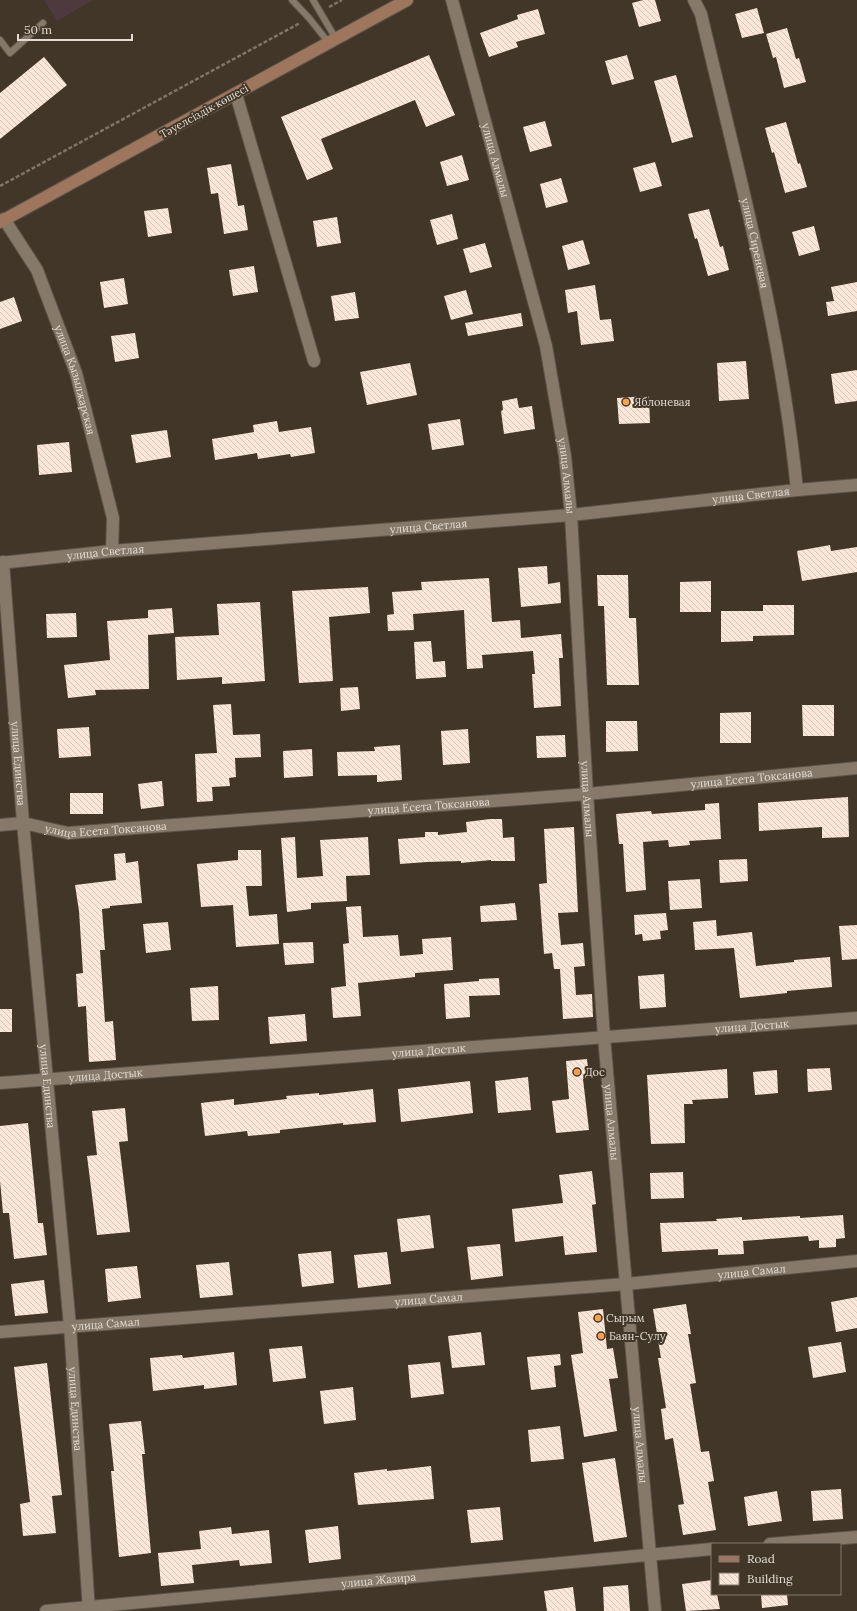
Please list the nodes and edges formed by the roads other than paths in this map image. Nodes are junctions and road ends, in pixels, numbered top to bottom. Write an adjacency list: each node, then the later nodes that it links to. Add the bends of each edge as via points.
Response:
1 (292, 0): 8 (lane)
2 (313, 0): 8 (lane)
3 (407, 0): 8 (main road, Тәуелсіздік көшесі)
4 (452, 0): 14 (street, улица Алмалы, via 546,346 565,456)
5 (694, 0): 13 (street, улица Сиреневая, via 701,14 770,305 791,433)
6 (43, 23): 7 (lane, via 10,53)
7 (0, 40)
8 (332, 41): 9 (main road, Тәуелсіздік көшесі)
9 (236, 94): 10 (main road, Тәуелсіздік көшесі); 11 (street)
10 (2, 221): 15 (street, улица Кызылжарская, via 37,270 76,373 113,518)
11 (314, 361)
12 (857, 485): 13 (street, улица Светлая)
13 (797, 490): 14 (street, улица Светлая)
14 (571, 515): 15 (street, улица Светлая); 18 (street, улица Алмалы)
15 (112, 551): 16 (street, улица Светлая)
16 (1, 562): 19 (street, улица Единства)
17 (857, 768): 18 (street, улица Есета Токсанова)
18 (587, 794): 19 (street, улица Есета Токсанова, via 68,833); 22 (street, улица Алмалы)
19 (23, 823): 20 (street, улица Есета Токсанова); 23 (street, улица Единства)
20 (0, 825)
21 (857, 1018): 22 (street, улица Достык)
22 (604, 1037): 23 (street, улица Достык); 26 (street, улица Алмалы)
23 (47, 1080): 24 (street, улица Достык); 27 (street, улица Единства)
24 (0, 1083)
25 (857, 1261): 26 (street, улица Самал)
26 (626, 1284): 27 (street, улица Самал); 32 (street, улица Алмалы)
27 (70, 1326): 28 (street, улица Самал); 33 (street, улица Единства)
28 (0, 1332)
29 (857, 1537): 30 (street)
30 (782, 1543)
31 (711, 1549): 32 (street, улица Жазира)
32 (649, 1554): 33 (street, улица Жазира); 35 (street, улица Алмалы)
33 (89, 1609): 34 (street, улица Жазира)
34 (46, 1611)
35 (655, 1611)

